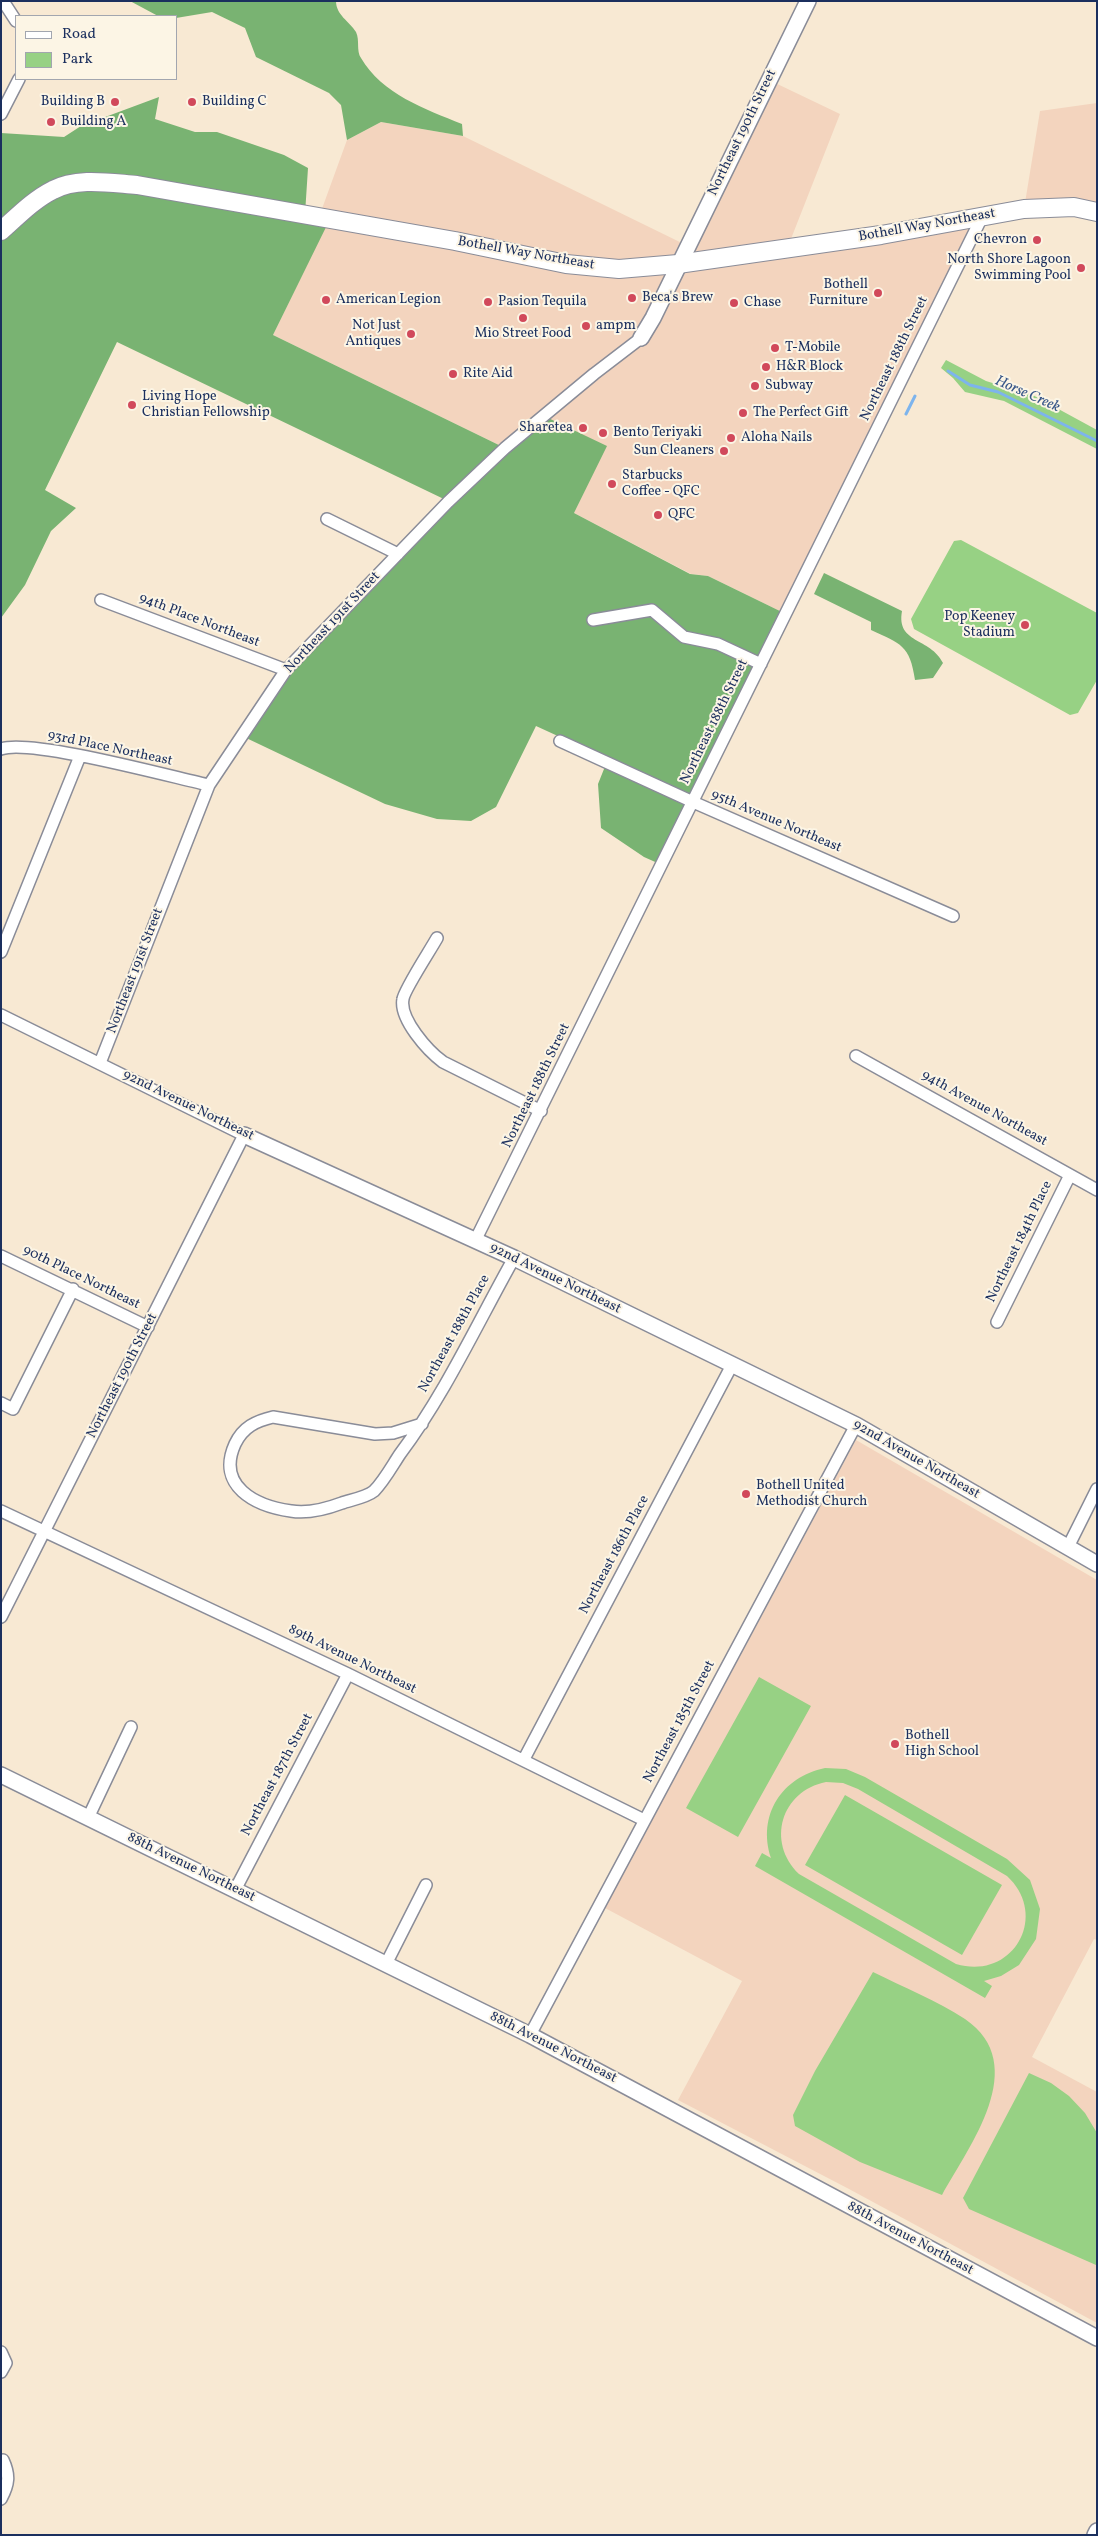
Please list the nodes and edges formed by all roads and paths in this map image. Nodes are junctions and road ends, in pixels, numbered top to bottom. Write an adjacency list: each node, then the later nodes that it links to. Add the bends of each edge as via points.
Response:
1 (3, 1): 3 (street)
2 (808, 1): 9 (street, Northeast 190th Street)
3 (15, 19)
4 (18, 80): 5 (street)
5 (1, 114)
6 (1097, 212): 7 (main road, Bothell Way Northeast, via 1074,207 1043,207)
7 (982, 217): 9 (main road, Bothell Way Northeast, via 881,236); 15 (street, Northeast 188th Street)
8 (1, 231): 9 (main road, Bothell Way Northeast, via 54,189 74,183 100,182 137,185 419,234 572,265 619,269)
9 (678, 264): 10 (street, Northeast 191st Street)
10 (641, 338): 12 (street, Northeast 191st Street, via 505,448)
11 (327, 519): 12 (street)
12 (398, 554): 16 (street, Northeast 191st Street)
13 (101, 600): 16 (street, 94th Place Northeast)
14 (593, 620): 15 (street, via 652,610 684,637 718,644)
15 (761, 664): 21 (street, Northeast 188th Street)
16 (286, 670): 20 (street, Northeast 191st Street)
17 (560, 741): 21 (street, 95th Avenue Northeast)
18 (3, 749): 19 (street, 93rd Place Northeast, via 31,748)
19 (80, 756): 20 (street, 93rd Place Northeast); 24 (street)
20 (209, 785): 27 (street, Northeast 191st Street)
21 (692, 802): 22 (street, 95th Avenue Northeast); 28 (street, Northeast 188th Street)
22 (953, 916)
23 (437, 938): 28 (street, via 403,999 405,1014 415,1032 430,1053 443,1062)
24 (1, 952)
25 (1, 1015): 27 (street, 92nd Avenue Northeast)
26 (856, 1056): 30 (street, 94th Avenue Northeast)
27 (100, 1063): 29 (street, 92nd Avenue Northeast)
28 (541, 1111): 32 (street, Northeast 188th Street)
29 (244, 1135): 32 (street, 92nd Avenue Northeast); 37 (street, Northeast 190th Street)
30 (1070, 1175): 31 (street, 94th Avenue Northeast); 36 (street, Northeast 184th Place)
31 (1097, 1190)
32 (475, 1241): 34 (street, 92nd Avenue Northeast)
33 (1, 1256): 35 (street, 90th Place Northeast)
34 (514, 1258): 38 (street, 92nd Avenue Northeast); 40 (street, Northeast 188th Place)
35 (73, 1289): 37 (street, 90th Place Northeast); 39 (street, via 13,1409)
36 (997, 1322)
37 (148, 1327): 44 (street, Northeast 190th Street)
38 (732, 1365): 41 (street, 92nd Avenue Northeast); 50 (street, Northeast 186th Place)
39 (1, 1403)
40 (422, 1424): 40 (street, Northeast 188th Place, via 393,1433 375,1434 273,1417 259,1420 238,1439 231,1453 229,1469 240,1490 255,1502 292,1512 322,1510 373,1492)
41 (856, 1425): 45 (street, 92nd Avenue Northeast); 53 (street, Northeast 185th Street)
42 (1097, 1489): 45 (street)
43 (1, 1511): 44 (street, 89th Avenue Northeast)
44 (45, 1531): 47 (street, Northeast 190th Street); 48 (street, 89th Avenue Northeast)
45 (1068, 1547): 46 (street, 92nd Avenue Northeast)
46 (1097, 1564)
47 (1, 1617)
48 (348, 1674): 50 (street, 89th Avenue Northeast); 55 (street, Northeast 187th Street)
49 (131, 1727): 52 (street)
50 (524, 1759): 53 (street, 89th Avenue Northeast)
51 (1, 1775): 52 (street, 88th Avenue Northeast)
52 (88, 1818): 55 (street, 88th Avenue Northeast)
53 (644, 1820): 57 (street, Northeast 185th Street)
54 (426, 1885): 56 (street)
55 (236, 1890): 56 (street, 88th Avenue Northeast)
56 (386, 1964): 57 (street, 88th Avenue Northeast)
57 (530, 2035): 58 (street, 88th Avenue Northeast)
58 (1097, 2338)
59 (1, 2352): 60 (street, via 6,2363)
60 (1, 2372)
61 (3, 2460): 62 (street, via 9,2473)
62 (1, 2499)
63 (1097, 2531): 64 (street)
64 (1095, 2535)

